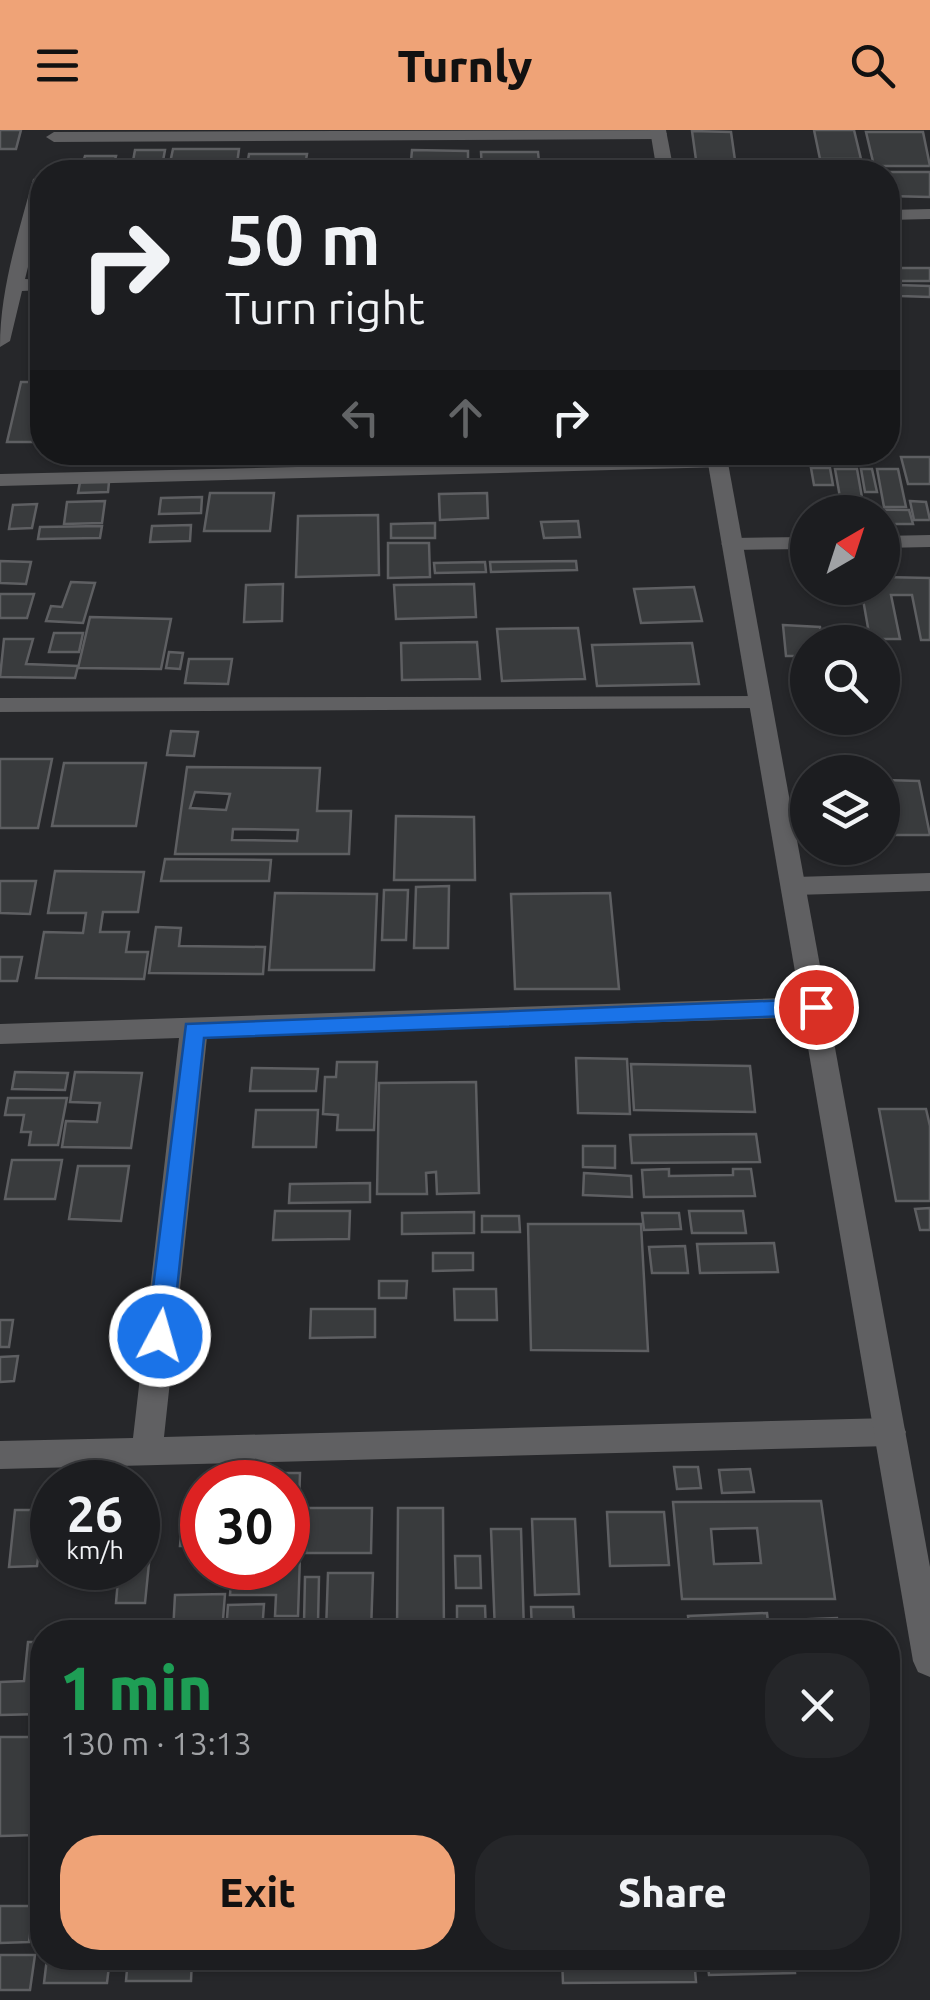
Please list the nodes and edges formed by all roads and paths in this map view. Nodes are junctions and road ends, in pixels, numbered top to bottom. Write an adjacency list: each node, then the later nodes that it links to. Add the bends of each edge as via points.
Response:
1 (659, 132): 2 (street); 4 (street)
2 (55, 134): 3 (street)
3 (48, 160)
4 (664, 160)
5 (900, 214): 6 (street)
6 (930, 214)
7 (30, 225): 8 (street)
8 (14, 285): 9 (street); 10 (street)
9 (30, 285)
10 (1, 331)
11 (489, 465): 13 (street)
12 (718, 465): 17 (street)
13 (0, 480)
14 (930, 541): 15 (street)
15 (900, 542)
16 (790, 543): 17 (street)
17 (732, 544): 18 (street)
18 (760, 703): 19 (street); 21 (street)
19 (0, 705)
20 (930, 882): 21 (street)
21 (795, 886): 22 (street)
22 (816, 1007): 23 (street); 25 (street)
23 (194, 1030): 24 (street); 26 (street)
24 (0, 1034)
25 (890, 1432): 26 (street); 28 (street)
26 (146, 1451): 27 (street)
27 (0, 1455)
28 (928, 1640)

